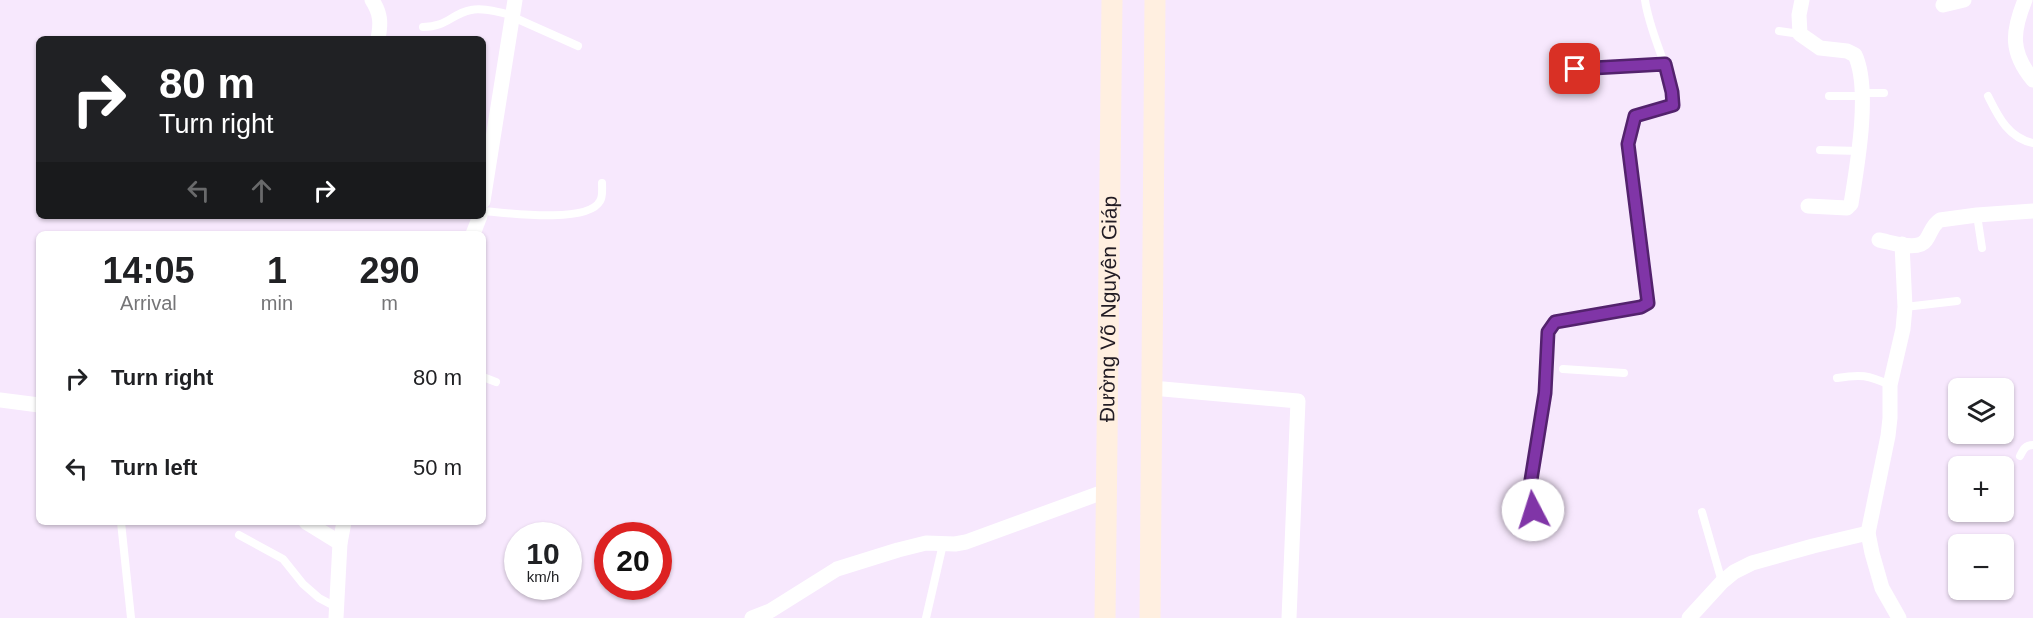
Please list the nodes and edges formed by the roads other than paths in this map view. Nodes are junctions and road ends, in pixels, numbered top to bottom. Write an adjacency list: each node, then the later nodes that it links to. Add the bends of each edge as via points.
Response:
1 (372, 0): 13 (street, via 380,14)
2 (1112, 0): 47 (main road, Đường Võ Nguyên Giáp)
3 (1155, 0): 42 (main road, Đường Võ Nguyên Giáp)
4 (1645, 0): 15 (lane)
5 (1802, 0): 12 (street)
6 (1964, 0): 8 (street)
7 (2025, 0): 17 (street, via 2014,32 2015,46)
8 (1943, 5)
9 (514, 11): 10 (lane, via 471,10 435,27); 14 (lane); 25 (street)
10 (423, 27)
11 (1779, 31): 12 (lane)
12 (1800, 34): 19 (street, via 1820,48 1855,55)
13 (378, 36)
14 (578, 46)
15 (1665, 64): 16 (lane); 48 (lane, via 1673,105 1635,116 1628,144 1648,303 1555,322 1548,332 1548,369 1529,497)
16 (1553, 70)
17 (2033, 80)
18 (1884, 93): 19 (lane)
19 (1862, 94): 20 (lane); 24 (street)
20 (1829, 96)
21 (1988, 96): 22 (lane, via 2002,124 2017,137)
22 (2033, 143)
23 (1820, 150): 24 (lane)
24 (1859, 152): 27 (street, via 1851,204)
25 (486, 180)
26 (602, 183): 29 (lane, via 601,200 594,208 582,212 549,217)
27 (1808, 206)
28 (2033, 211): 30 (street)
29 (486, 212)
30 (1977, 215): 32 (street, via 1940,220 1921,245); 33 (lane)
31 (1879, 240): 32 (street)
32 (1902, 244): 35 (street)
33 (1982, 248)
34 (1957, 301): 35 (lane)
35 (1905, 307): 41 (street)
36 (1563, 369): 37 (lane)
37 (1624, 373)
38 (486, 378): 40 (lane)
39 (1837, 378): 41 (lane, via 1871,376)
40 (496, 382)
41 (1890, 385): 53 (street, via 1888,436)
42 (1152, 388): 63 (main road, Đường Võ Nguyên Giáp); 64 (street, via 1298,401)
43 (0, 400): 44 (street)
44 (36, 405)
45 (2033, 445): 46 (lane, via 2023,449)
46 (2020, 456)
47 (1106, 491): 56 (street, via 966,542); 62 (main road, Đường Võ Nguyên Giáp)
48 (1533, 510)
49 (1702, 512): 57 (lane)
50 (121, 525): 59 (lane)
51 (311, 525): 55 (street)
52 (343, 525): 55 (street)
53 (1868, 533): 57 (street, via 1752,563); 66 (street, via 1882,588)
54 (239, 535): 58 (lane, via 283,559 303,584)
55 (340, 543): 58 (street)
56 (943, 544): 60 (street, via 898,549 837,569); 61 (lane)
57 (1722, 582): 65 (street)
58 (336, 613)
59 (131, 618)
60 (752, 618)
61 (926, 618)
62 (1105, 618)
63 (1150, 618)
64 (1289, 618)
65 (1689, 618)
66 (1899, 618)

